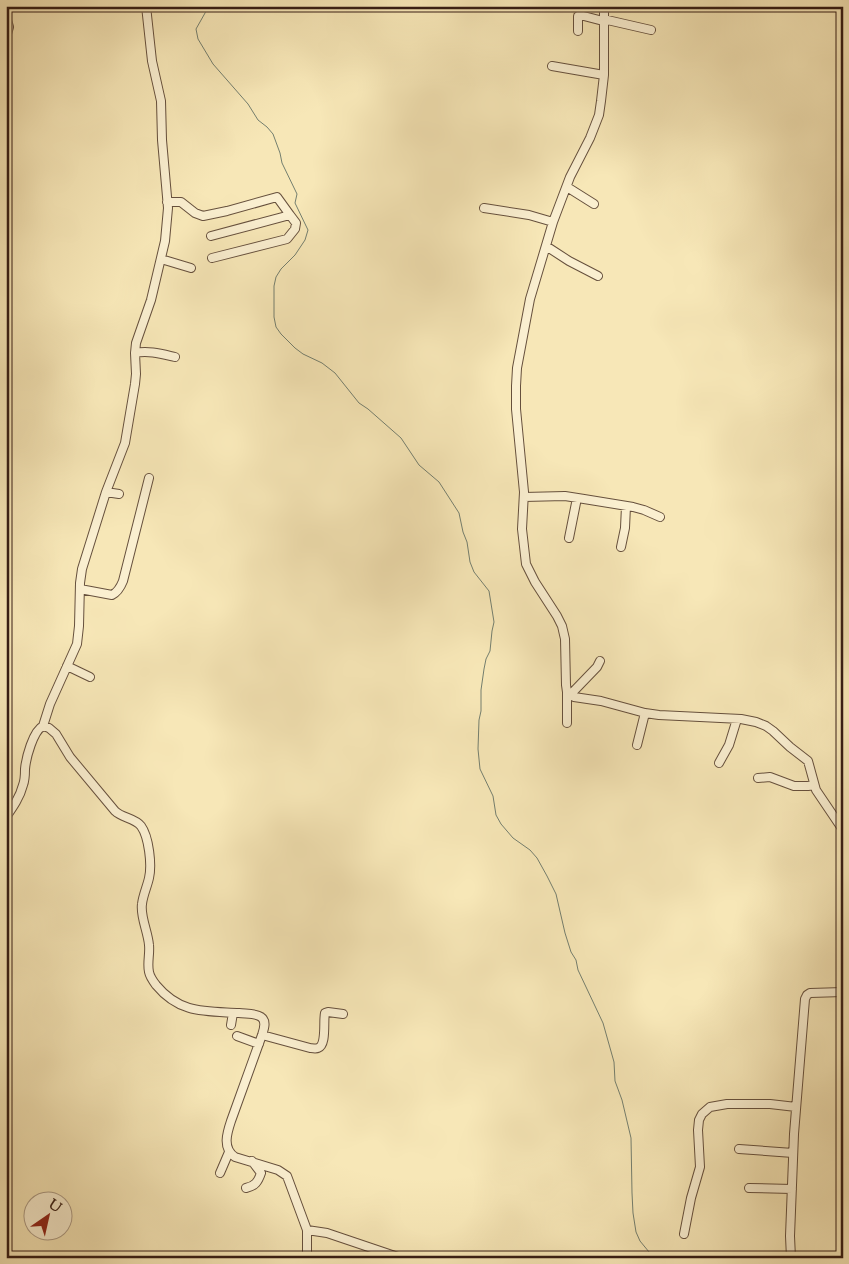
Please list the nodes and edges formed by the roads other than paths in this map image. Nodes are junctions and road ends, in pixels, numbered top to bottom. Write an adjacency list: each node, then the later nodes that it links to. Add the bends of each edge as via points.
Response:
1 (146, 6): 11 (street, via 152,61 161,101)
2 (604, 6): 4 (street)
3 (6, 17): 7 (street, via 9,27)
4 (603, 20): 5 (street); 6 (street, via 580,15); 9 (street)
5 (651, 30)
6 (578, 31)
7 (6, 37)
8 (552, 66): 9 (street)
9 (604, 75): 10 (street, via 596,124)
10 (567, 187): 12 (street); 15 (street)
11 (167, 202): 14 (street, via 181,202 204,216 277,197); 19 (street, via 167,225)
12 (594, 204)
13 (484, 208): 15 (street)
14 (290, 215): 16 (street); 18 (street, via 296,223 287,239)
15 (553, 222): 17 (street)
16 (211, 236)
17 (546, 246): 21 (street); 27 (street, via 530,299 516,386)
18 (212, 258)
19 (160, 259): 20 (street); 22 (street)
20 (191, 268)
21 (598, 276)
22 (135, 353): 23 (street); 25 (street, via 136,374 127,436)
23 (175, 357)
24 (149, 478): 33 (street, via 121,586 112,595)
25 (106, 492): 26 (street); 33 (street, via 84,560)
26 (119, 494)
27 (524, 497): 28 (street); 37 (street, via 522,529 526,564 562,626)
28 (577, 498): 29 (street); 31 (street)
29 (626, 506): 30 (street); 32 (street)
30 (660, 517)
31 (569, 538)
32 (620, 547)
33 (80, 589): 35 (street, via 78,639)
34 (600, 661): 37 (street)
35 (67, 666): 36 (street); 41 (street)
36 (90, 677)
37 (569, 694): 38 (street); 40 (street)
38 (645, 713): 39 (street); 42 (street)
39 (736, 719): 43 (street, via 729,745); 45 (street, via 761,724 803,756 808,761)
40 (566, 723)
41 (43, 726): 46 (street, via 35,736 26,763 24,784); 49 (street, via 56,734 70,757 114,811 142,829 149,850 150,877 142,908 150,946 148,970 153,981 170,1000 184,1007)
42 (637, 745)
43 (719, 763)
44 (758, 778): 45 (street, via 770,777 794,786)
45 (814, 785): 47 (street)
46 (7, 814)
47 (843, 830)
48 (843, 992): 55 (street, via 807,995)
49 (233, 1013): 51 (street); 52 (street, via 263,1018)
50 (343, 1014): 52 (street, via 325,1013 323,1040 317,1049)
51 (231, 1025)
52 (262, 1035): 54 (street)
53 (237, 1036): 54 (street)
54 (259, 1044): 57 (street, via 231,1121 227,1141)
55 (796, 1107): 58 (street); 65 (street, via 728,1104 710,1106 702,1114 698,1130 700,1167)
56 (738, 1149): 58 (street)
57 (229, 1152): 59 (street); 60 (street)
58 (793, 1153): 63 (street)
59 (252, 1161): 61 (street, via 262,1174 256,1184); 64 (street, via 285,1174)
60 (220, 1173)
61 (246, 1188)
62 (749, 1188): 63 (street)
63 (792, 1188): 68 (street)
64 (307, 1230): 66 (street); 67 (street, via 327,1233)
65 (684, 1234)
66 (308, 1258)
67 (401, 1258)
68 (791, 1258)

